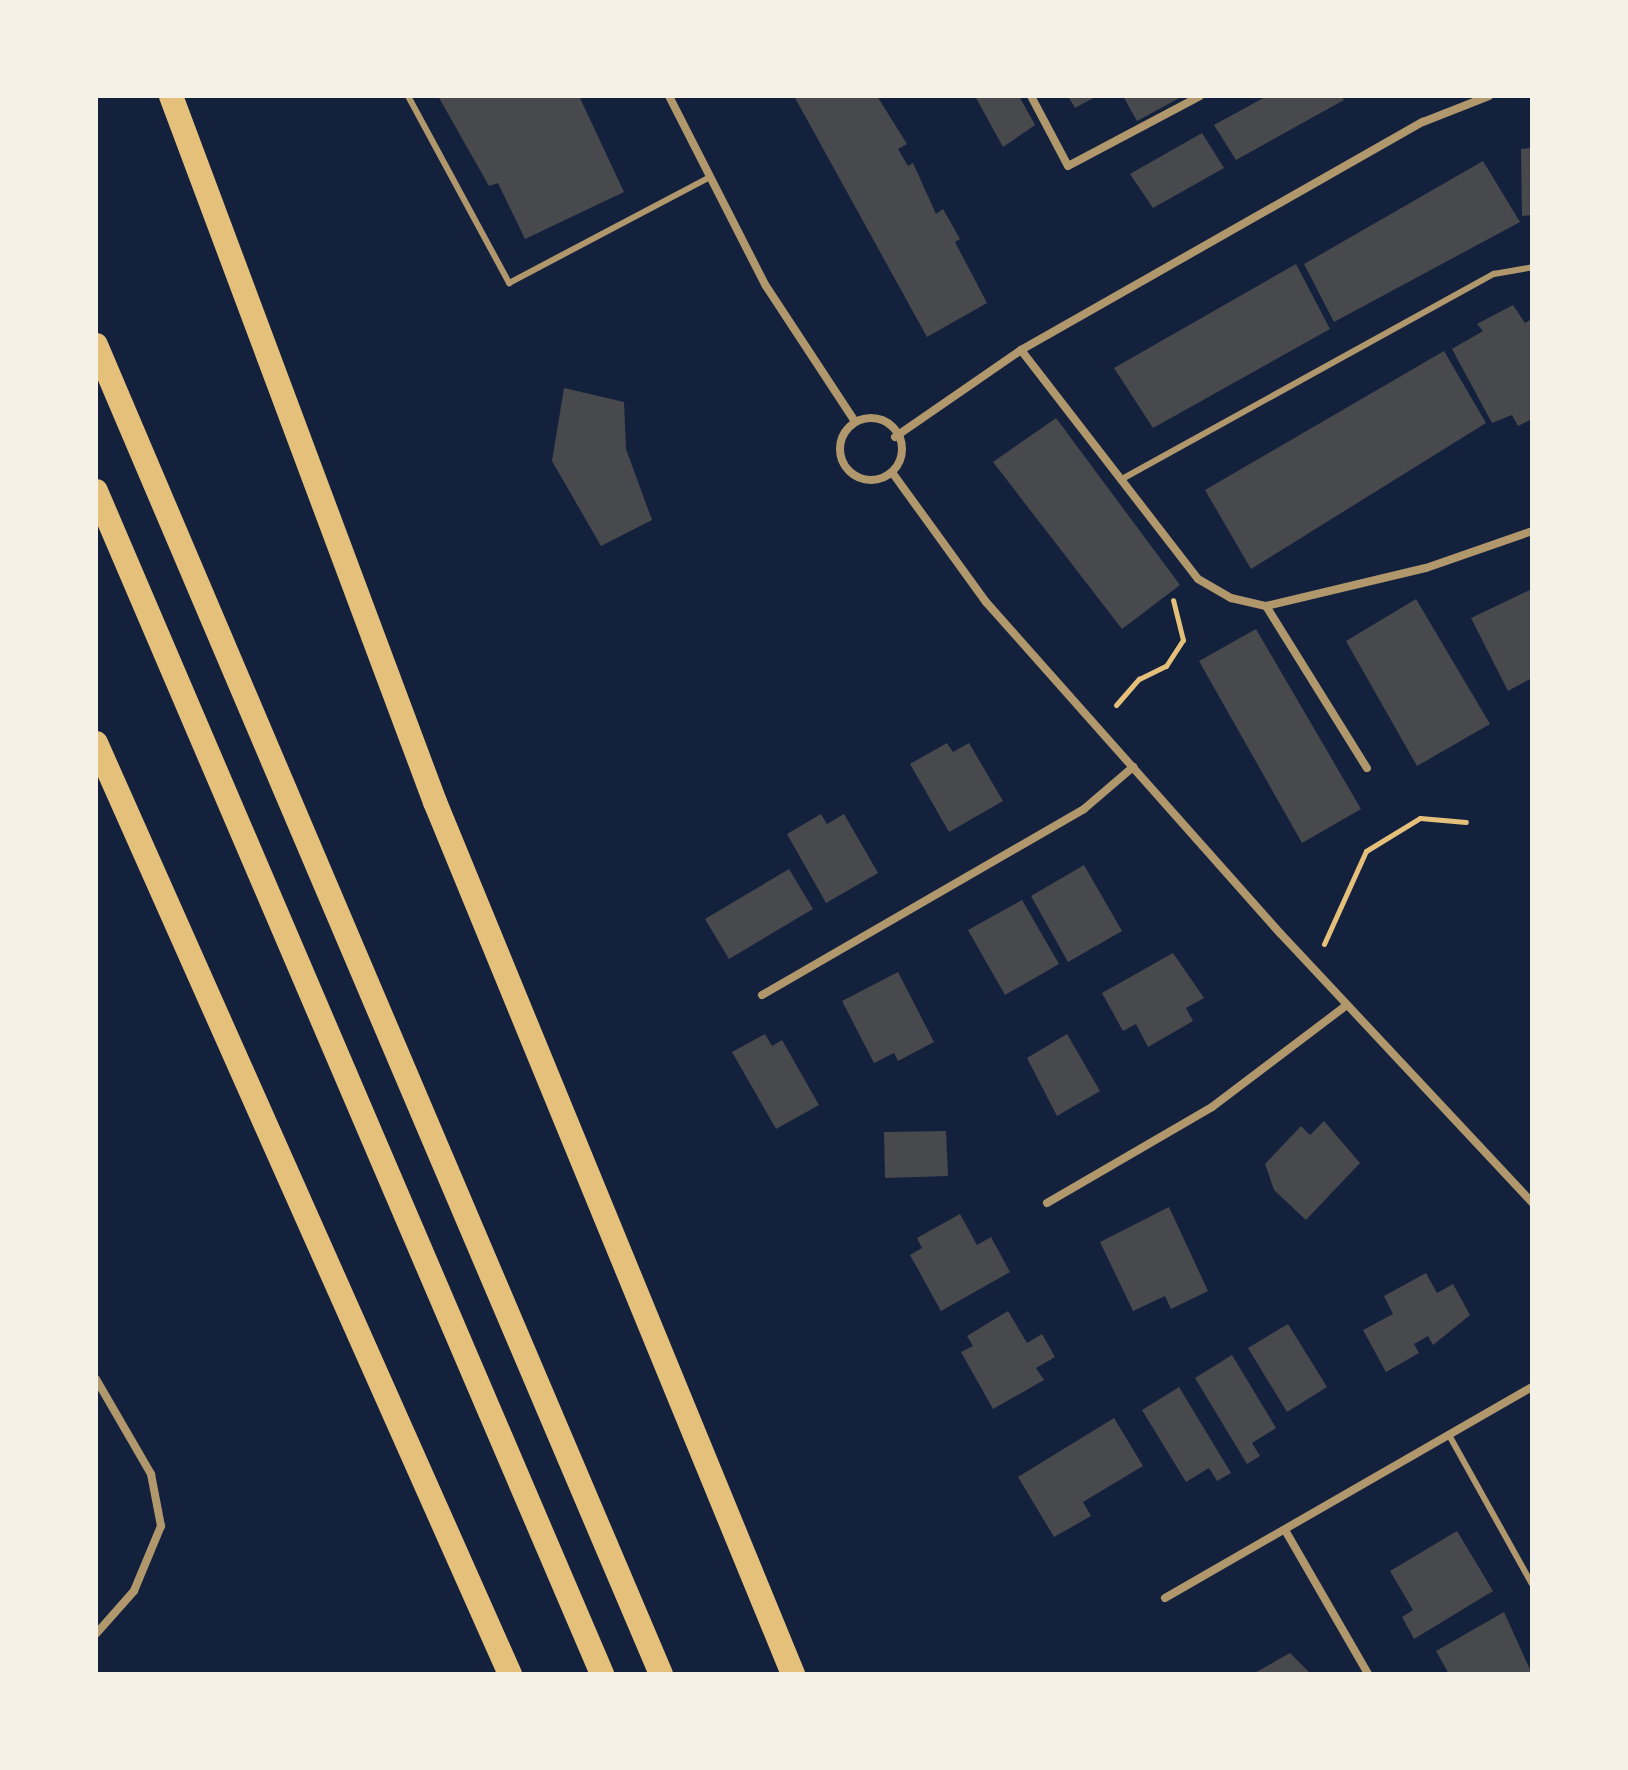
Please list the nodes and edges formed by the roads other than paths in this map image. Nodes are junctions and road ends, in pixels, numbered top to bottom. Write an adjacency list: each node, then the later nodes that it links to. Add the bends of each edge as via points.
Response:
1 (171, 96): 35 (highway, via 435,802)
2 (408, 96): 7 (lane, via 509,283)
3 (669, 96): 7 (street)
4 (1031, 96): 5 (street, via 1068,166)
5 (1200, 96)
6 (1489, 96): 10 (street, via 1423,122)
7 (710, 177): 11 (street, via 766,286)
8 (1532, 267): 14 (lane, via 1494,274)
9 (96, 345): 34 (highway)
10 (1021, 350): 12 (street); 14 (street)
11 (854, 420): 12 (street, via 880,420); 13 (street, via 841,435 853,471 873,482)
12 (895, 437): 13 (street, via 901,451)
13 (894, 475): 19 (street, via 986,602)
14 (1122, 479): 17 (street, via 1198,579 1231,598)
15 (96, 491): 33 (highway)
16 (1532, 531): 17 (street, via 1426,568)
17 (1266, 606): 20 (street)
18 (96, 743): 32 (highway)
19 (1133, 767): 21 (street, via 1084,809); 22 (street)
20 (1367, 768)
21 (762, 995)
22 (1347, 1005): 23 (street); 24 (street, via 1212,1107)
23 (1532, 1202)
24 (1047, 1203)
25 (96, 1379): 31 (street, via 151,1474 161,1526 134,1591)
26 (1532, 1387): 27 (street)
27 (1449, 1435): 28 (street); 29 (lane)
28 (1285, 1530): 30 (street); 36 (street)
29 (1532, 1584)
30 (1165, 1598)
31 (96, 1634)
32 (510, 1674)
33 (602, 1674)
34 (661, 1674)
35 (793, 1674)
36 (1368, 1674)

